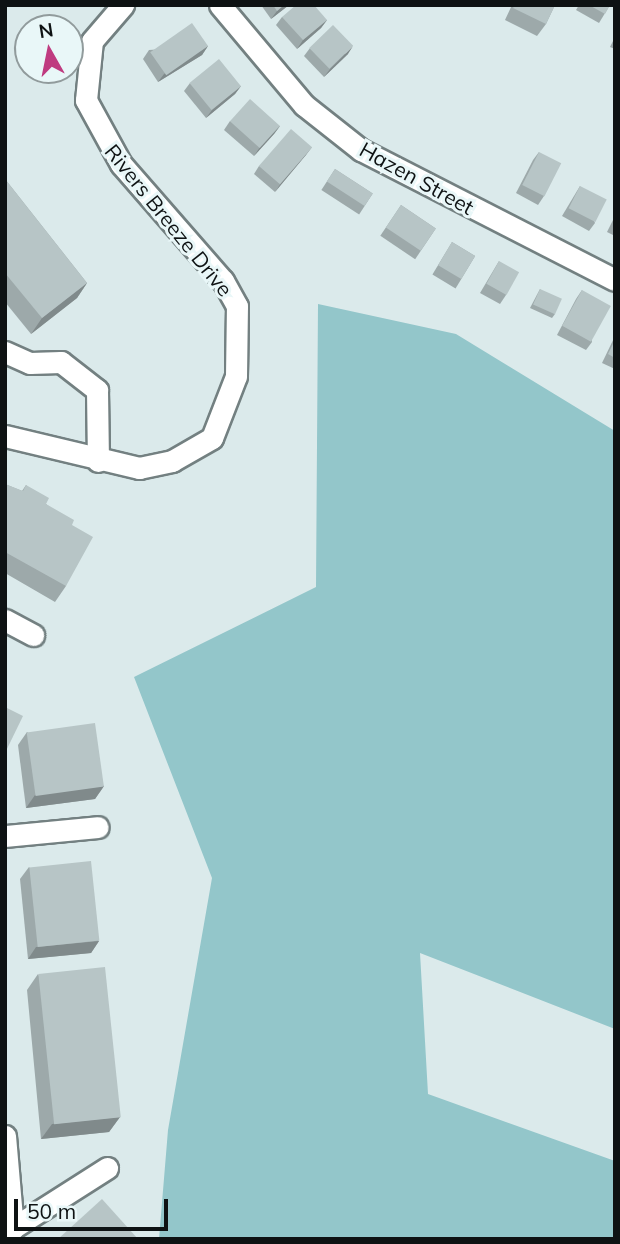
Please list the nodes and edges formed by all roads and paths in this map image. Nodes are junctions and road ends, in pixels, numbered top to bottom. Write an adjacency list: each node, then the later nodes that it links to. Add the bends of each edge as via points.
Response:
1 (123, 5): 6 (street, Rivers Breeze Drive, via 92,41 86,100 121,164 223,281 237,306 241,338 236,376 212,438 172,461 139,468)
2 (220, 5): 3 (street, Hazen Street, via 304,105 361,150)
3 (615, 281)
4 (5, 352): 6 (street, via 30,363 61,362 97,390)
5 (5, 436): 6 (street, Rivers Breeze Drive)
6 (98, 461)
7 (5, 620): 8 (street)
8 (33, 635)
9 (98, 827): 10 (street)
10 (5, 836)
11 (5, 1136): 13 (street)
12 (107, 1168): 13 (street)
13 (9, 1231)

